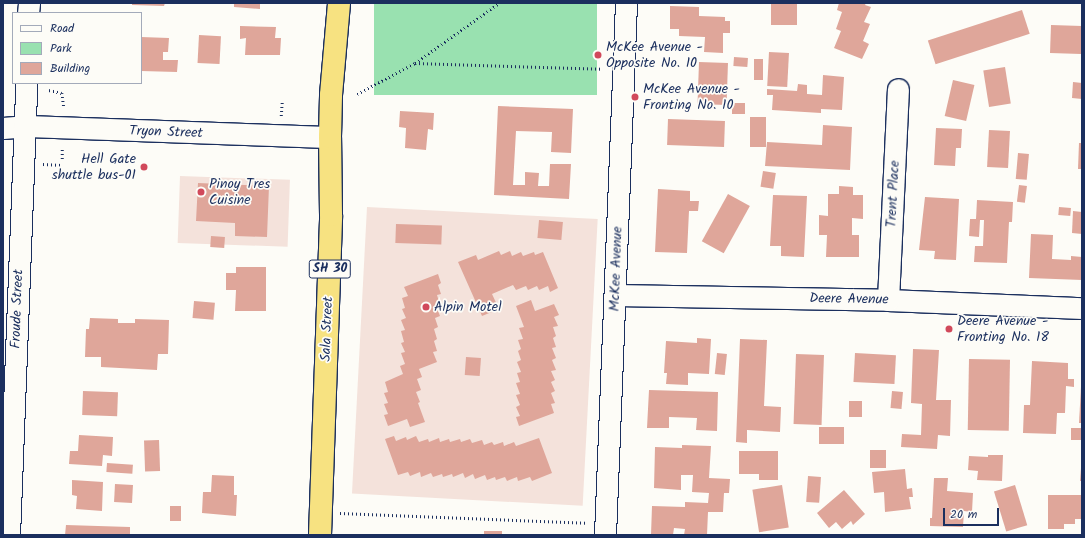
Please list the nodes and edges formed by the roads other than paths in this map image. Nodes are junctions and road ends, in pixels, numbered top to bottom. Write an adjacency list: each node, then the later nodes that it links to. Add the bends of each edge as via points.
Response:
1 (338, 3): 7 (highway, Sala Street / SH 30)
2 (626, 3): 8 (street, McKee Avenue)
3 (26, 84): 5 (street, Froude Street)
4 (898, 89): 9 (street, Trent Place)
5 (24, 126): 6 (street, Tryon Street); 7 (street, Tryon Street); 11 (street, Froude Street)
6 (3, 128)
7 (330, 137): 12 (highway, Sala Street / SH 30, via 332,215)
8 (615, 294): 9 (street, Deere Avenue); 13 (street, McKee Avenue)
9 (888, 300): 10 (street, Deere Avenue)
10 (1082, 308)
11 (9, 535)
12 (320, 535)
13 (605, 535)

